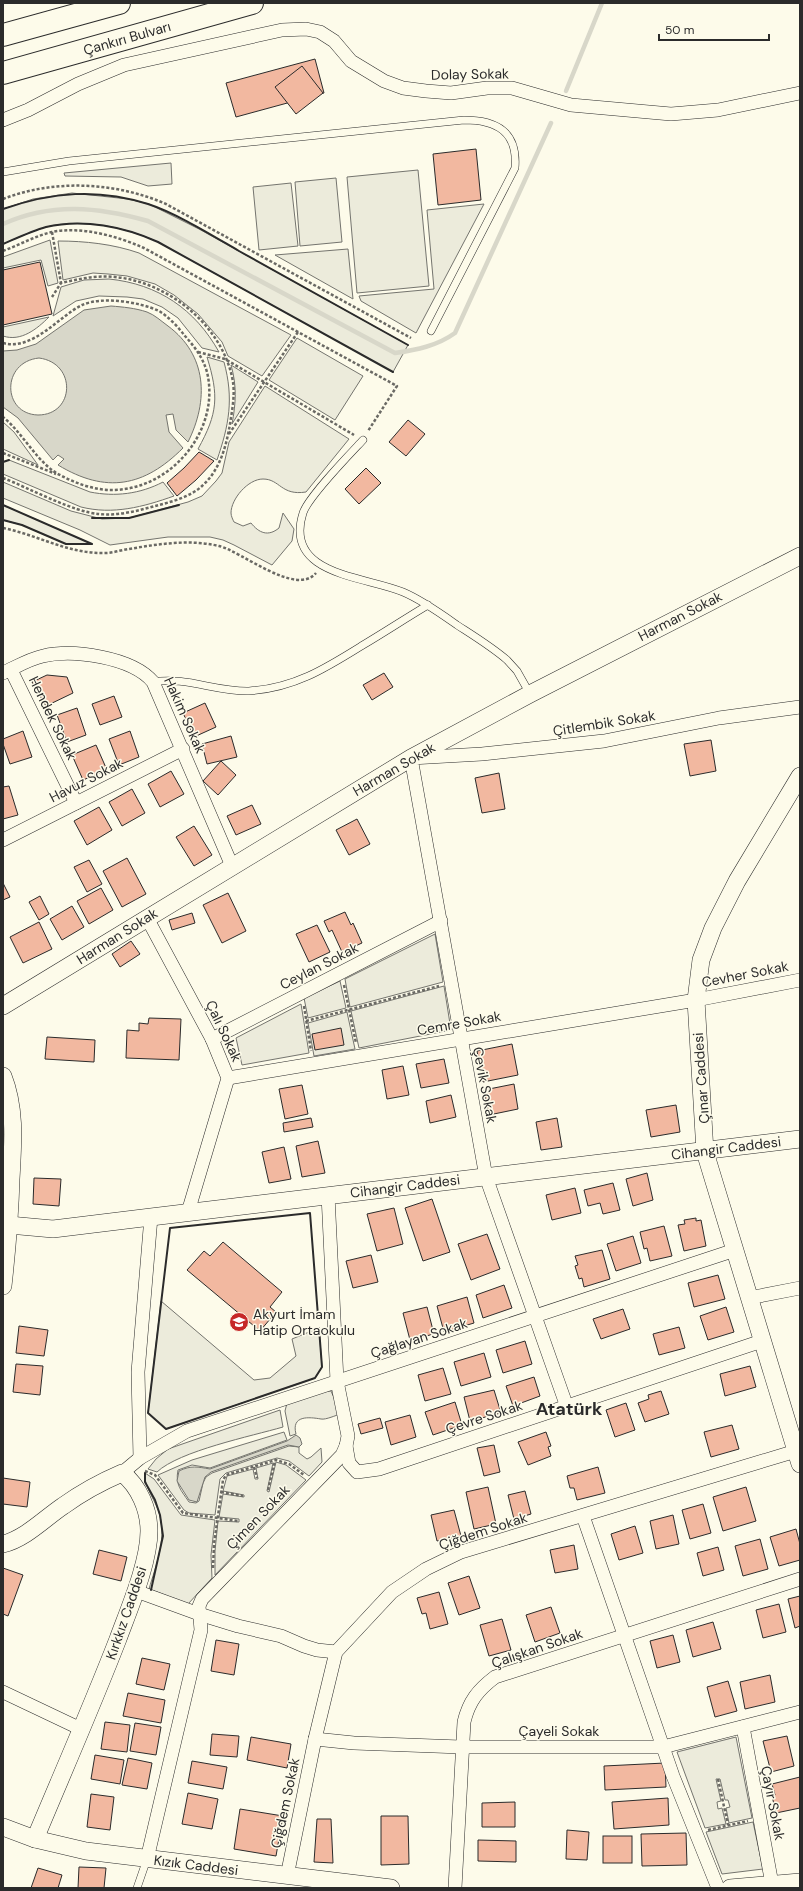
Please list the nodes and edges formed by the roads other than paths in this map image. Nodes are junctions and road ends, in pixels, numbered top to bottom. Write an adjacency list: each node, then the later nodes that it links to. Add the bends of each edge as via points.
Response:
1 (119, 3): 3 (highway)
2 (252, 3): 4 (highway, Çankırı Bulvarı)
3 (3, 35)
4 (3, 73)
5 (800, 93): 6 (street, Dolay Sokak, via 718,110 671,114 571,105 512,88 426,91 403,88 384,81 351,61 334,41 320,32 306,29 282,30 124,65)
6 (3, 120)
7 (3, 172): 8 (lane, via 69,161 464,120 481,120 493,124 506,133 514,145 515,168)
8 (431, 331)
9 (362, 440): 11 (lane, via 306,505 301,528 303,542 310,555 322,566 338,574 402,591)
10 (800, 556): 14 (street, Harman Sokak)
11 (428, 605): 13 (lane, via 319,672 292,683 264,689 235,691 166,680); 14 (lane, via 507,660 517,671)
12 (7, 672): 13 (street, Hakim Sokak, via 43,656 78,654 124,663 146,674); 19 (street, Hendek Sokak)
13 (153, 682): 16 (street, Hakim Sokak)
14 (530, 694): 17 (street, Harman Sokak)
15 (800, 707): 17 (street, Çitlembik Sokak, via 719,718 604,741 482,754)
16 (183, 749): 19 (street, Havuz Sokak); 21 (street, Hakim Sokak)
17 (411, 758): 21 (street, Harman Sokak); 23 (street, Çevik Sokak)
18 (800, 776): 25 (street, Çınar Caddesi, via 713,928 701,960)
19 (76, 802): 20 (street, Havuz Sokak)
20 (3, 840)
21 (232, 866): 22 (street, Harman Sokak)
22 (147, 918): 26 (street, Harman Sokak); 27 (street, Çalı Sokak)
23 (441, 921): 27 (street, Ceylan Sokak); 28 (street, Çevik Sokak)
24 (800, 980): 25 (street, Cevher Sokak)
25 (696, 1000): 28 (street, Cemre Sokak); 32 (street, Çınar Caddesi)
26 (3, 1006)
27 (212, 1039): 30 (street, Çalı Sokak)
28 (460, 1039): 30 (street, Cemre Sokak); 33 (street, Çevik Sokak)
29 (3, 1076): 37 (street, via 10,1094 13,1115)
30 (228, 1078): 35 (street, Çalı Sokak)
31 (800, 1139): 32 (street, Cihangir Caddesi)
32 (705, 1152): 33 (street, Cihangir Caddesi); 38 (street, Çınar Caddesi)
33 (486, 1177): 34 (street, Cihangir Caddesi); 42 (street, Çevik Sokak)
34 (328, 1195): 35 (street, Cihangir Caddesi); 44 (street)
35 (188, 1212): 36 (street, Cihangir Caddesi)
36 (151, 1217): 37 (street, Cihangir Caddesi, via 54,1229); 48 (street)
37 (9, 1225): 39 (street)
38 (735, 1250): 41 (street, Çınar Caddesi); 42 (street, Çağlayan Sokak)
39 (3, 1286)
40 (800, 1288): 41 (street)
41 (749, 1298): 43 (street, Çınar Caddesi)
42 (536, 1317): 44 (street, Çağlayan Sokak); 45 (street, Çevik Sokak)
43 (762, 1341): 45 (street, Çevre Sokak); 47 (street, Çınar Caddesi)
44 (337, 1381): 46 (street, via 347,1430); 48 (street, Çağlayan Sokak, via 187,1431)
45 (567, 1407): 46 (street, Çevre Sokak, via 363,1473 352,1469)
46 (346, 1446): 53 (street, Çimen Sokak, via 342,1454 214,1585 202,1599)
47 (798, 1458): 49 (street, Çiğdem Sokak)
48 (131, 1465): 50 (street, via 63,1505 16,1539); 52 (street, Kırkkız Caddesi, via 131,1480 143,1502 149,1531)
49 (583, 1516): 54 (street); 55 (street, Çiğdem Sokak, via 461,1552 426,1569 392,1592)
50 (3, 1544)
51 (800, 1579): 54 (street, Çalışkan Sokak)
52 (136, 1591): 53 (street); 59 (street, Kırkkız Caddesi)
53 (199, 1614): 55 (street, via 268,1632 317,1650); 65 (street, Çimen Sokak, via 200,1630)
54 (624, 1636): 61 (street, Çalışkan Sokak, via 495,1677 472,1698 464,1722); 62 (street)
55 (336, 1652): 60 (street, Çiğdem Sokak)
56 (3, 1692): 59 (street)
57 (800, 1712): 58 (street, Çayeli Sokak)
58 (743, 1727): 62 (street, Çayeli Sokak); 68 (street, Çayır Sokak)
59 (81, 1729): 64 (street, Kırkkız Caddesi)
60 (315, 1739): 61 (street, Çayeli Sokak); 66 (street, Çiğdem Sokak)
61 (461, 1747): 62 (street, Çayeli Sokak); 71 (street, Çalışkan Sokak)
62 (663, 1747): 72 (street)
63 (3, 1827): 64 (street, Kızık Caddesi)
64 (36, 1839): 65 (street, Kızık Caddesi, via 86,1851)
65 (147, 1859): 66 (street, Kızık Caddesi); 69 (lane)
66 (287, 1876): 70 (street, Kızık Caddesi)
67 (800, 1882): 68 (street)
68 (772, 1884): 73 (street)
69 (137, 1888)
70 (392, 1888)
71 (455, 1888)
72 (718, 1888)
73 (731, 1888)

